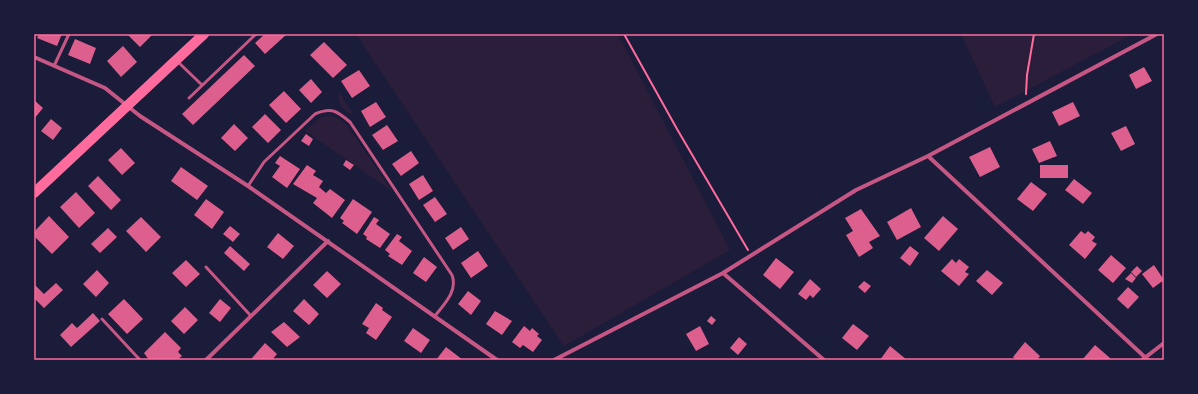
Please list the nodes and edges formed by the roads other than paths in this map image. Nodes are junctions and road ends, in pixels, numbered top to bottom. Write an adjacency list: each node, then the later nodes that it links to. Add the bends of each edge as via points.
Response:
1 (69, 34): 7 (lane)
2 (203, 34): 6 (main road)
3 (256, 34): 8 (lane)
4 (1157, 34): 11 (street)
5 (34, 57): 7 (street)
6 (176, 60): 8 (lane); 10 (main road)
7 (54, 66): 10 (street, via 105,88)
8 (202, 85): 9 (lane)
9 (188, 98)
10 (127, 106): 12 (street); 13 (main road)
11 (928, 156): 16 (street, via 856,190); 21 (street)
12 (248, 186): 14 (street); 18 (lane, via 264,162 315,114 326,110 335,111 350,122 455,281 454,289)
13 (34, 193)
14 (328, 241): 17 (street); 18 (street)
15 (206, 267): 17 (lane)
16 (723, 273): 25 (street); 26 (street)
17 (251, 316): 23 (street)
18 (435, 316): 24 (street)
19 (102, 319): 22 (lane)
20 (1164, 343): 21 (street)
21 (1145, 359)
22 (140, 360)
23 (206, 360)
24 (497, 360)
25 (554, 360)
26 (824, 360)

